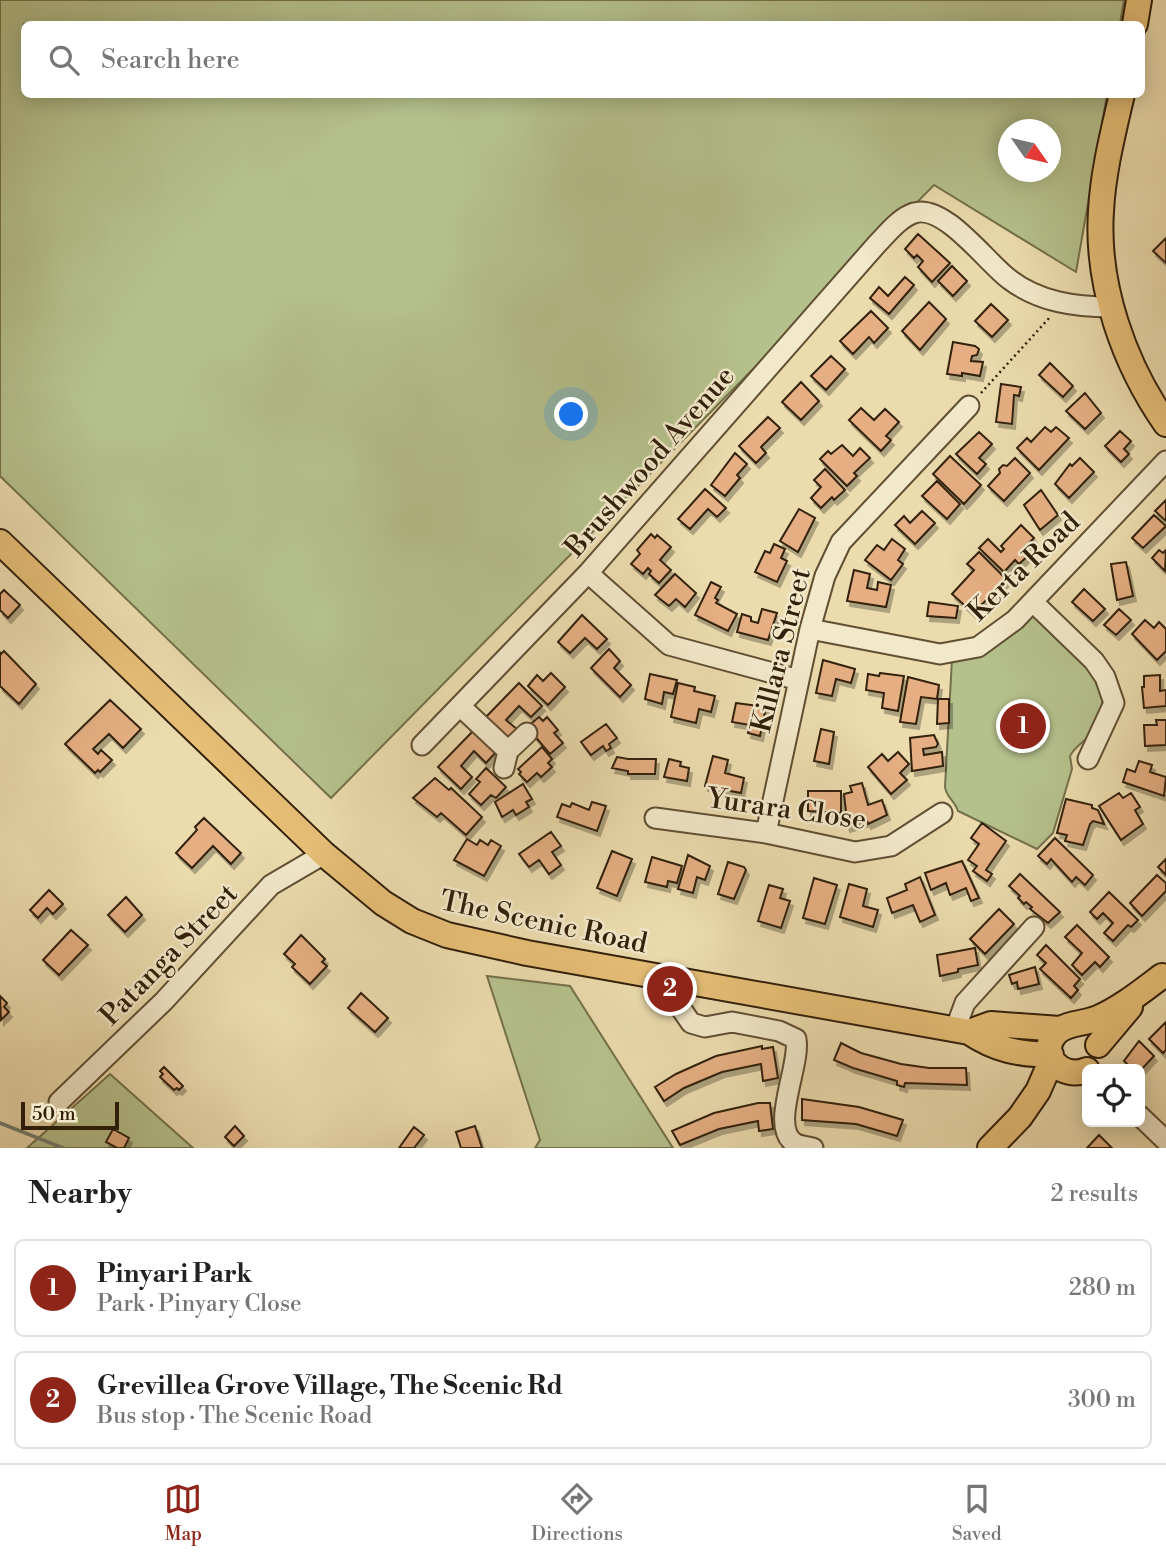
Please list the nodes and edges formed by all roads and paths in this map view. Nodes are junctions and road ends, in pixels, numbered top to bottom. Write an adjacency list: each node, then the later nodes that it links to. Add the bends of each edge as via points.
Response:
1 (1139, 0): 2 (main road)
2 (1136, 21)
3 (1121, 98): 5 (main road, via 1101,212)
4 (1062, 304): 5 (street); 6 (path); 10 (street, Brushwood Avenue, via 1009,280 943,220 915,212 877,244)
5 (1111, 307): 7 (main road, via 1135,372)
6 (968, 406): 12 (street, Killara Street, via 841,542 825,576)
7 (1166, 424)
8 (1166, 461): 11 (street, Kerta Road)
9 (0, 541): 21 (main road, The Scenic Road)
10 (588, 573): 13 (street, via 669,645); 14 (street, Brushwood Avenue)
11 (1033, 602): 12 (street, Kerta Road, via 978,647 940,654); 17 (street, via 1105,677 1114,703)
12 (810, 629): 13 (street, Killara Street)
13 (799, 680): 20 (street, Killara Street)
14 (460, 706): 15 (street, via 506,760); 16 (street, Brushwood Avenue)
15 (527, 733)
16 (422, 746)
17 (1088, 759)
18 (943, 813): 20 (street, Yurara Close, via 891,846 855,852)
19 (655, 818): 20 (street, Yurara Close)
20 (766, 833)
21 (324, 854): 24 (main road, The Scenic Road, via 383,903 447,935); 32 (street, Patanga Street, via 271,885 164,1001)
22 (1034, 927): 26 (street, via 965,1003)
23 (1164, 974): 25 (main road, The Scenic Road, via 1098,1018); 27 (main road, The Scenic Road)
24 (681, 980): 26 (main road, The Scenic Road); 36 (street, via 678,1004 691,1023 705,1027 732,1022 796,1038 798,1050 783,1116 786,1133 795,1144)
25 (1066, 1027): 26 (main road, The Scenic Road, via 991,1024); 27 (main road, via 1086,1028); 28 (main road, via 1051,1041)
26 (962, 1031): 28 (main road, The Scenic Road, via 990,1046)
27 (1098, 1045): 29 (main road)
28 (1051, 1057): 30 (main road, via 1060,1069); 33 (main road, via 1038,1091)
29 (1091, 1064)
30 (1082, 1071)
31 (1082, 1072): 33 (main road)
32 (59, 1102)
33 (1020, 1117): 37 (main road)
34 (1145, 1121): 35 (street)
35 (1166, 1141)
36 (813, 1148)
37 (990, 1148)

